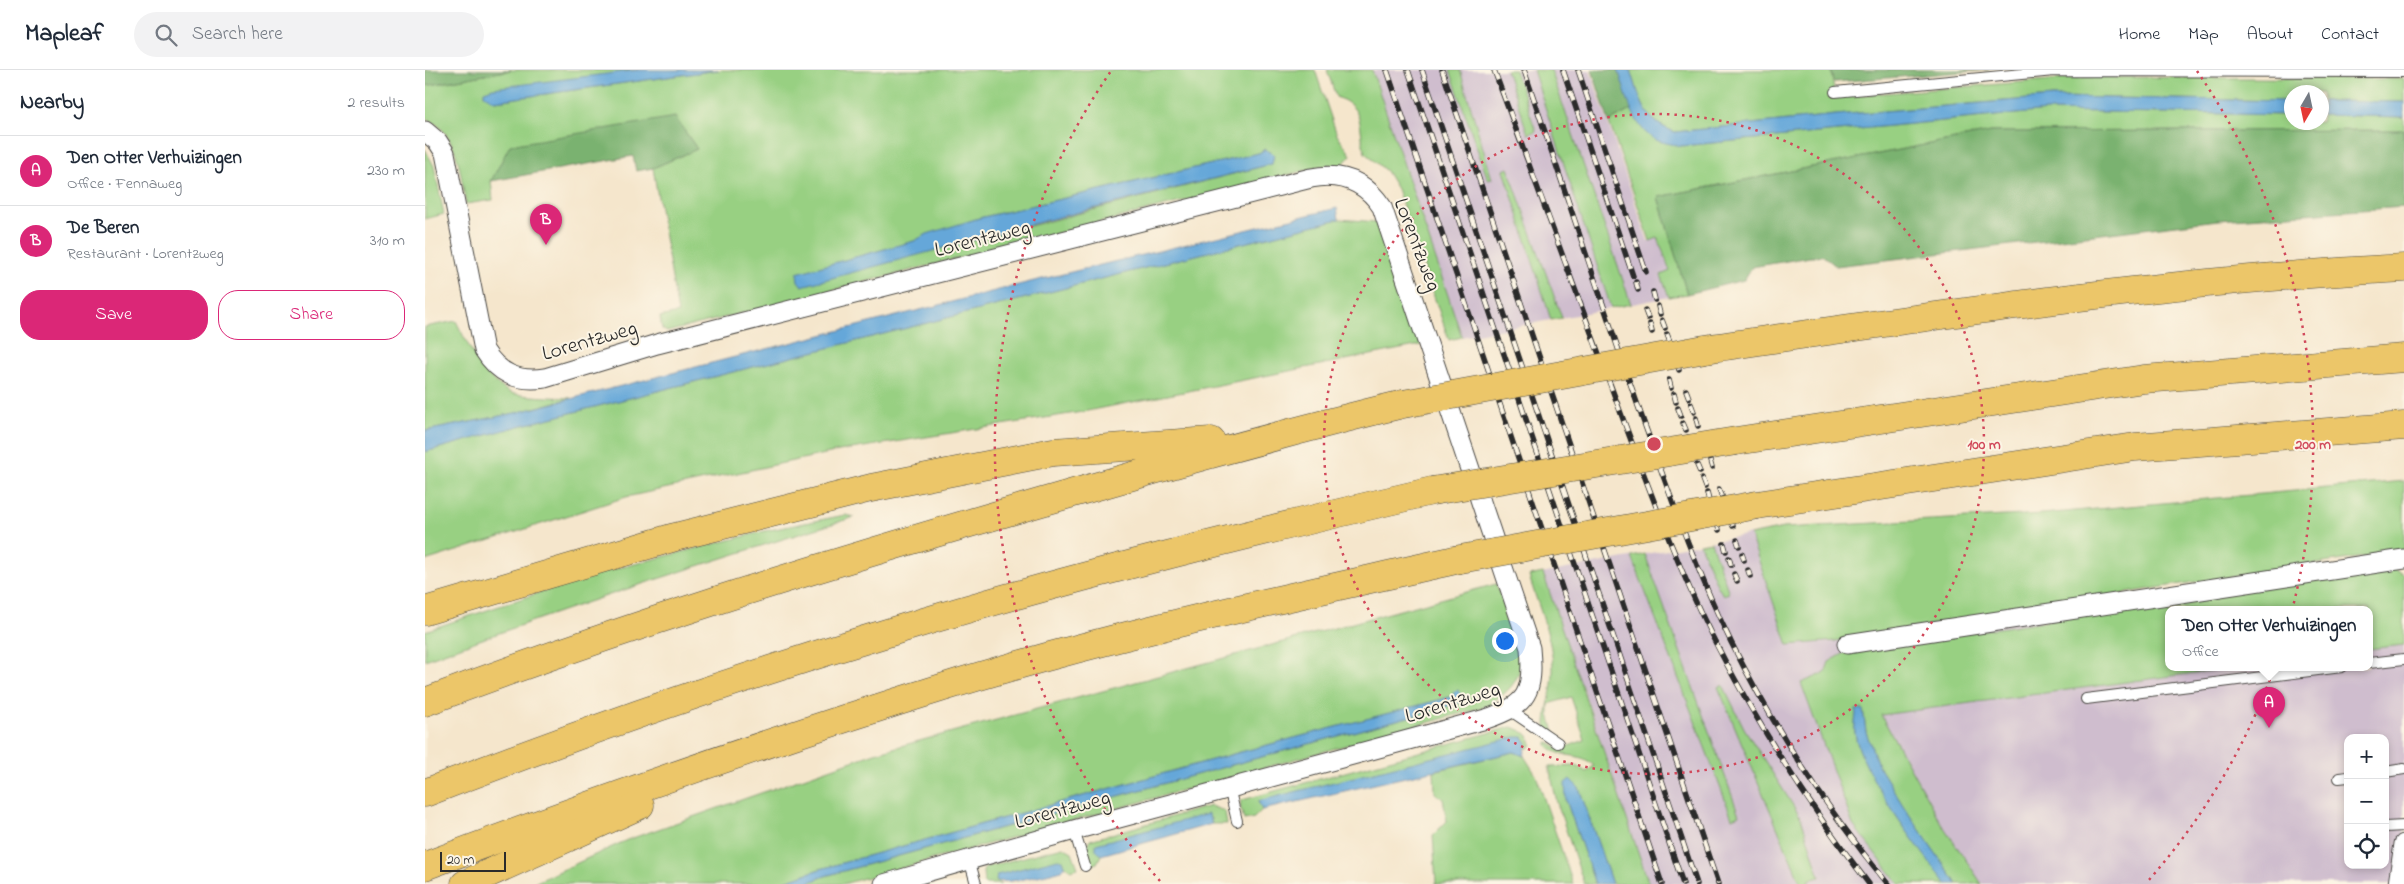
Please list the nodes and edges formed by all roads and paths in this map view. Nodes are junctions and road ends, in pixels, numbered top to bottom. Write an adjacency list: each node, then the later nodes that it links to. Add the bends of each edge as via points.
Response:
1 (2404, 72): 2 (lane, via 2054,71)
2 (1835, 92)
3 (425, 131): 16 (street, Lorentzweg, via 445,153 484,350 503,372 526,380 545,378 657,344 1311,178 1337,176 1358,182 1376,197 1385,213 1530,648 1529,684 1521,701)
4 (2404, 268): 7 (highway, bridge, via 2327,272 2016,303 1705,348 1403,404)
5 (2404, 358): 22 (highway, bridge, via 2144,379 1432,491 1237,536 911,625 707,690)
6 (2404, 426): 18 (highway, bridge, via 2135,447 1757,505 1455,560 1158,628 943,687)
7 (1267, 437): 9 (highway, via 1053,452 871,488 675,537); 15 (highway, via 739,593)
8 (2404, 559): 10 (street)
9 (425, 611)
10 (1847, 644)
11 (2404, 659): 12 (lane)
12 (2373, 663)
13 (2310, 671): 14 (lane)
14 (2086, 699)
15 (425, 702)
16 (1511, 711): 17 (lane); 21 (street, Lorentzweg)
17 (1558, 743)
18 (763, 746): 29 (highway); 31 (highway, via 545,850)
19 (2404, 769): 20 (lane)
20 (2389, 771)
21 (1229, 787): 23 (lane); 26 (street, Lorentzweg)
22 (425, 793)
23 (1237, 821)
24 (2404, 826): 25 (lane)
25 (2389, 827)
26 (1074, 830): 28 (street, Lorentzweg); 30 (lane)
27 (2404, 844): 34 (street)
28 (969, 858): 32 (street, Lorentzweg); 33 (lane)
29 (425, 866)
30 (1085, 866)
31 (465, 884)
32 (884, 884)
33 (976, 884)
34 (2398, 884)

